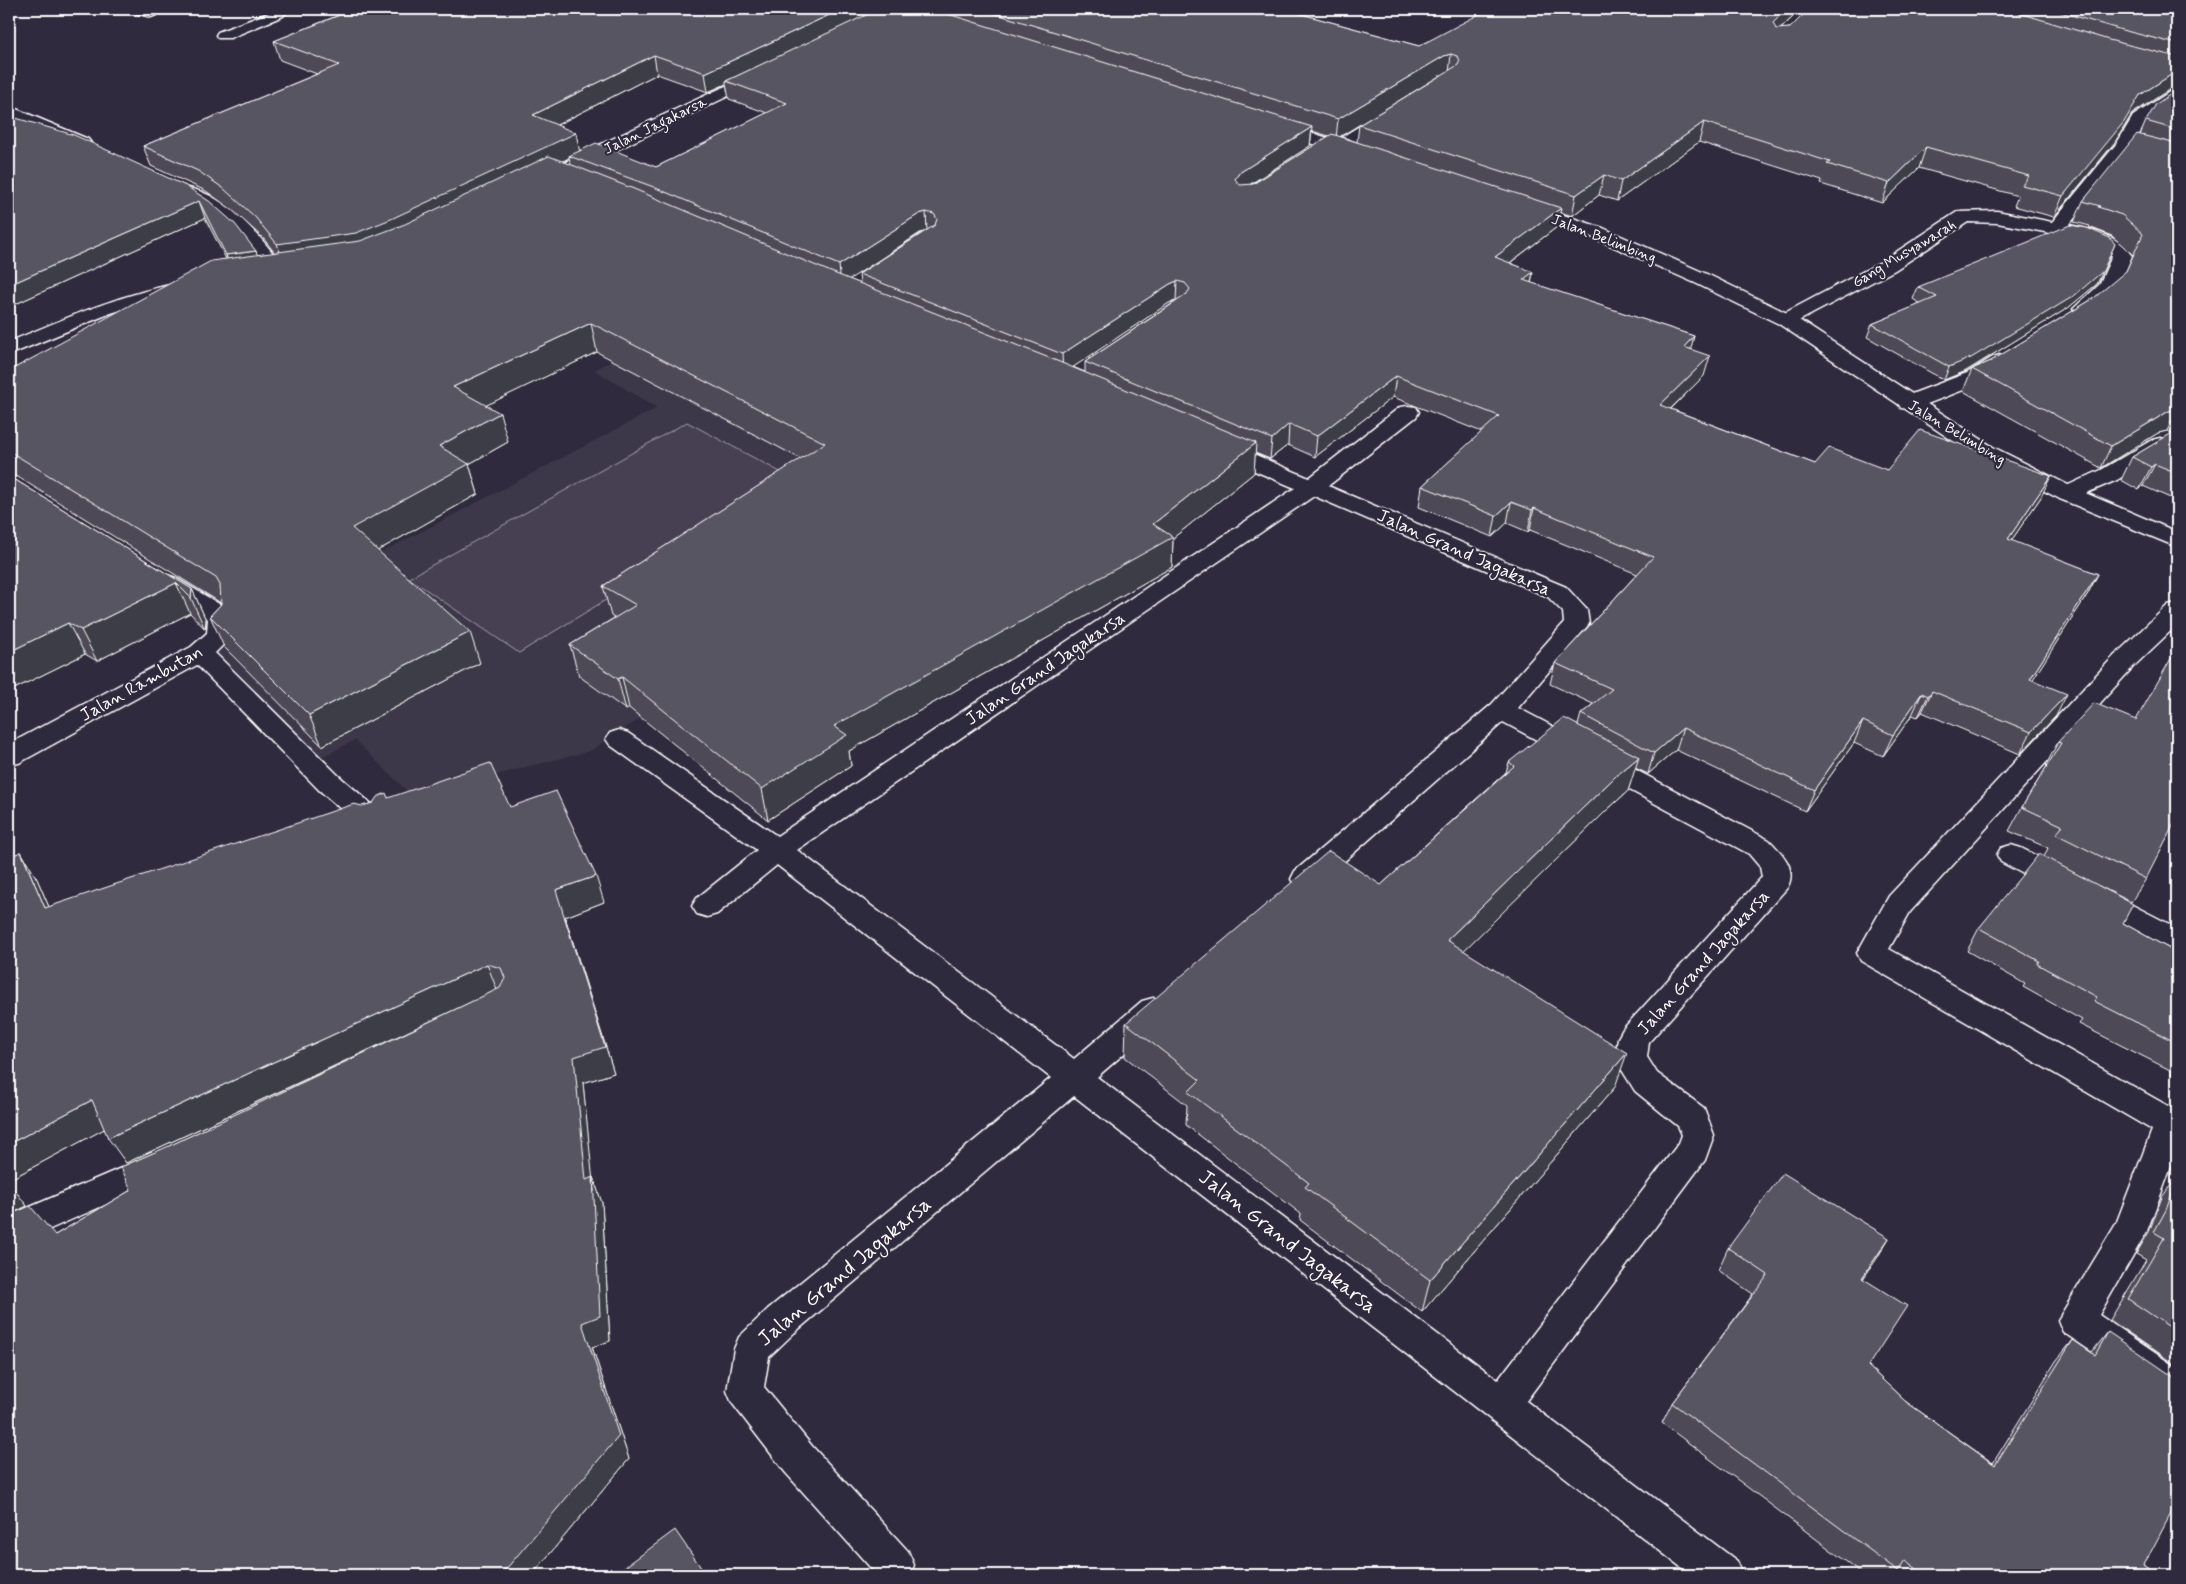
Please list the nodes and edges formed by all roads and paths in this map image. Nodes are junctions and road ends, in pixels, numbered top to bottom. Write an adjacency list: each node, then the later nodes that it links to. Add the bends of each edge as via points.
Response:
1 (278, 13): 2 (street)
2 (224, 36)
3 (774, 68): 13 (street, Jalan Jagakarsa)
4 (2177, 95): 8 (street, via 2139,120)
5 (1406, 106): 9 (street)
6 (9, 111): 11 (street)
7 (1263, 122): 9 (street)
8 (2124, 145): 10 (street); 16 (street)
9 (1327, 148): 12 (street)
10 (2142, 150)
11 (101, 152)
12 (1375, 159)
13 (562, 170)
14 (172, 185): 17 (street, via 224,214 250,236 270,275)
15 (1504, 202): 20 (street, Jalan Belimbing, via 1596,232)
16 (2058, 227): 19 (street, Gang Musyawarah, via 2113,245 2122,256 2108,288); 20 (street, Gang Musyawarah, via 1998,217 1964,216 1888,266)
17 (299, 272)
18 (198, 286): 21 (street, via 153,294 104,309)
19 (2069, 319)
20 (1786, 320): 23 (street, Jalan Belimbing)
21 (9, 349)
22 (2013, 353): 23 (street, via 1974,377)
23 (1909, 403): 28 (street, Jalan Belimbing, via 1985,452)
24 (1408, 412): 27 (street, Jalan Grand Jagakarsa)
25 (1193, 437): 27 (street, Jalan Grand Jagakarsa)
26 (2167, 440): 28 (street, via 2109,475)
27 (1312, 486): 33 (street, Jalan Grand Jagakarsa, via 1557,592 1574,610 1577,624); 37 (street, Jalan Grand Jagakarsa)
28 (2068, 494): 29 (street, Jalan Belimbing)
29 (2177, 540)
30 (144, 568): 32 (street, Jalan Rambutan, via 220,616 220,635)
31 (2177, 612): 46 (street, via 2124,661 1899,904 1872,952 2171,1124 2130,1231 2076,1320)
32 (200, 653): 35 (street, Jalan Rambutan); 36 (street, via 329,783)
33 (1501, 710): 39 (street, Jalan Grand Jagakarsa); 47 (street, Jalan Grand Jagakarsa, via 1759,847 1774,863 1777,880 1634,1038 1631,1059 1646,1082 1692,1118 1698,1135 1693,1150)
34 (619, 739): 37 (street, Jalan Grand Jagakarsa)
35 (9, 756)
36 (373, 821)
37 (777, 850): 40 (street, Jalan Grand Jagakarsa); 43 (street, Jalan Grand Jagakarsa)
38 (2011, 855): 41 (street)
39 (1284, 897)
40 (707, 906)
41 (2177, 940)
42 (1172, 993): 43 (street, Jalan Grand Jagakarsa)
43 (1075, 1077): 47 (street, Jalan Grand Jagakarsa); 48 (street, Jalan Grand Jagakarsa, via 781,1321 752,1349 745,1391 803,1466)
44 (191, 1151): 45 (street)
45 (9, 1232)
46 (2177, 1389)
47 (1501, 1405): 49 (street, Jalan Grand Jagakarsa)
48 (894, 1565)
49 (1723, 1575)

